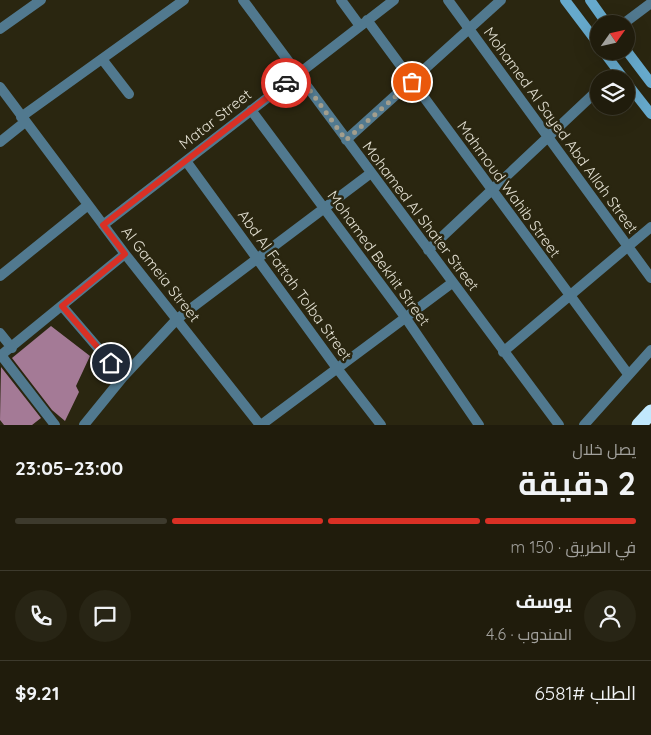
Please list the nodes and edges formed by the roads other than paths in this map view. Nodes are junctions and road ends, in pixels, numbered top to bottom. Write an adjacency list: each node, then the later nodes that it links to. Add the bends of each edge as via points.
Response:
1 (41, 0): 14 (street)
2 (184, 0): 17 (street)
3 (243, 0): 21 (street, Mohamed Al Shater Street)
4 (341, 0): 13 (street, Mahmoud Wahib Street)
5 (394, 0): 13 (street, Matar Street)
6 (448, 0): 15 (street, Mohamed Al Sayed Abd Allah Street)
7 (501, 0): 15 (street)
8 (565, 0): 16 (main road)
9 (590, 0): 11 (main road)
10 (651, 3): 12 (street)
11 (601, 15)
12 (635, 15)
13 (364, 23): 21 (street, Matar Street); 22 (street, Mahmoud Wahib Street)
14 (0, 28)
15 (469, 29): 22 (street); 31 (street, Mohamed Al Sayed Abd Allah Street)
16 (590, 33)
17 (102, 59): 26 (street); 30 (street)
18 (610, 60): 20 (main road)
19 (634, 60): 23 (main road)
20 (618, 70)
21 (298, 74): 28 (street, Matar Street); 32 (street, Mohamed Al Shater Street)
22 (412, 82): 32 (street); 36 (street, Mahmoud Wahib Street)
23 (651, 83)
24 (0, 88): 30 (street, Al Gameia Street)
25 (635, 93): 29 (main road)
26 (129, 94)
27 (590, 97): 31 (street)
28 (251, 110): 34 (street, Matar Street); 38 (street, Mohamed Bekhit Street)
29 (651, 114)
30 (23, 119): 33 (street); 37 (street, Al Gameia Street)
31 (548, 137): 36 (street); 41 (street, Mohamed Al Sayed Abd Allah Street)
32 (346, 140): 35 (street, Mohamed Al Shater Street)
33 (0, 142)
34 (186, 161): 39 (street, Matar Street); 44 (street, Abd Al Fattah Tolba Street)
35 (371, 173): 38 (street); 42 (street, Mohamed Al Shater Street)
36 (492, 190): 42 (street); 48 (street, Mahmoud Wahib Street)
37 (88, 205): 39 (street, Al Gameia Street); 45 (street)
38 (324, 208): 44 (street); 50 (street, Mohamed Bekhit Street)
39 (103, 225): 43 (street, Al Gameia Street)
40 (651, 227): 41 (street)
41 (628, 247): 46 (street, Mohamed Al Sayed Abd Allah Street); 48 (street)
42 (428, 250): 47 (street, Mohamed Al Shater Street)
43 (125, 254): 49 (street); 51 (street, Al Gameia Street)
44 (257, 258): 51 (street); 57 (street, Abd Al Fattah Tolba Street)
45 (0, 276)
46 (651, 278)
47 (452, 283): 50 (street); 55 (street, Mohamed Al Shater Street)
48 (569, 296): 55 (street); 58 (street, Mahmoud Wahib Street)
49 (62, 306): 53 (street); 59 (street)
50 (405, 317): 57 (street); 65 (street, Mohamed Bekhit Street)
51 (177, 319): 59 (street); 63 (street, Al Gameia Street)
52 (0, 333): 53 (street)
53 (12, 348): 56 (street)
54 (651, 350): 58 (street)
55 (503, 352): 66 (street, Mohamed Al Shater Street)
56 (0, 356): 62 (street)
57 (336, 367): 63 (street); 64 (street, Abd Al Fattah Tolba Street)
58 (628, 374): 67 (street)
59 (124, 377): 61 (street)
60 (651, 412): 68 (highway)
61 (90, 423)
62 (55, 425)
63 (260, 425)
64 (381, 425)
65 (479, 425)
66 (559, 425)
67 (584, 425)
68 (639, 425)

